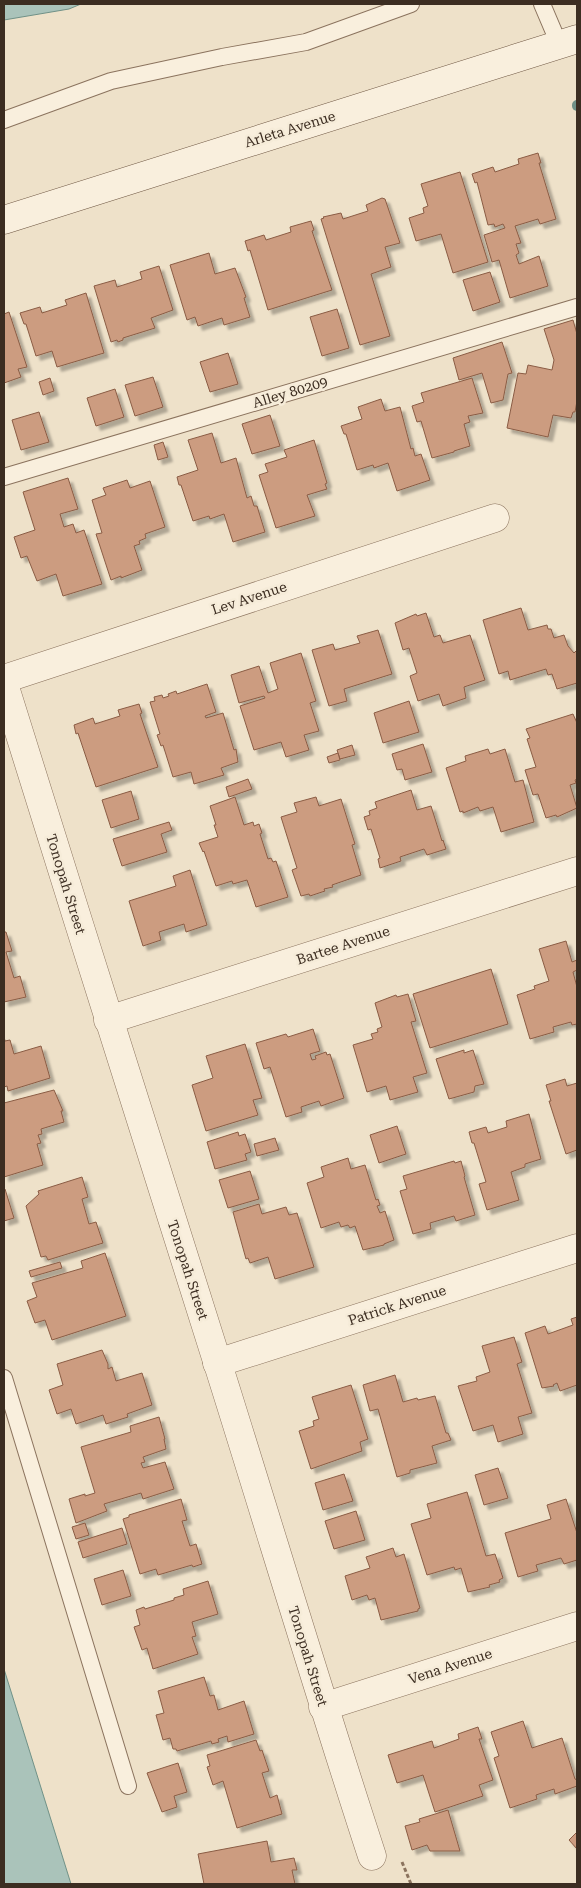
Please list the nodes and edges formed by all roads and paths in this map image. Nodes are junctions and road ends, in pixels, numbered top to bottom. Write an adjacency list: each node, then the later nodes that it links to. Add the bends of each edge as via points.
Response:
1 (411, 4): 4 (lane, via 306,42 111,81)
2 (542, 4): 3 (lane)
3 (568, 42): 5 (street, Arleta Avenue)
4 (4, 120)
5 (4, 220)
6 (577, 307): 7 (lane, Alley 80209)
7 (4, 477)
8 (495, 518): 9 (street, Lev Avenue)
9 (4, 678)
10 (4, 684): 12 (street, Tonopah Street)
11 (577, 871): 12 (street, Bartee Avenue)
12 (108, 1020): 14 (street, Tonopah Street)
13 (577, 1248): 14 (street, Patrick Avenue)
14 (218, 1362): 17 (street, Tonopah Street)
15 (4, 1378): 18 (lane)
16 (577, 1626): 17 (street, Vena Avenue)
17 (323, 1707): 19 (street, Tonopah Street)
18 (128, 1786)
19 (372, 1856)

